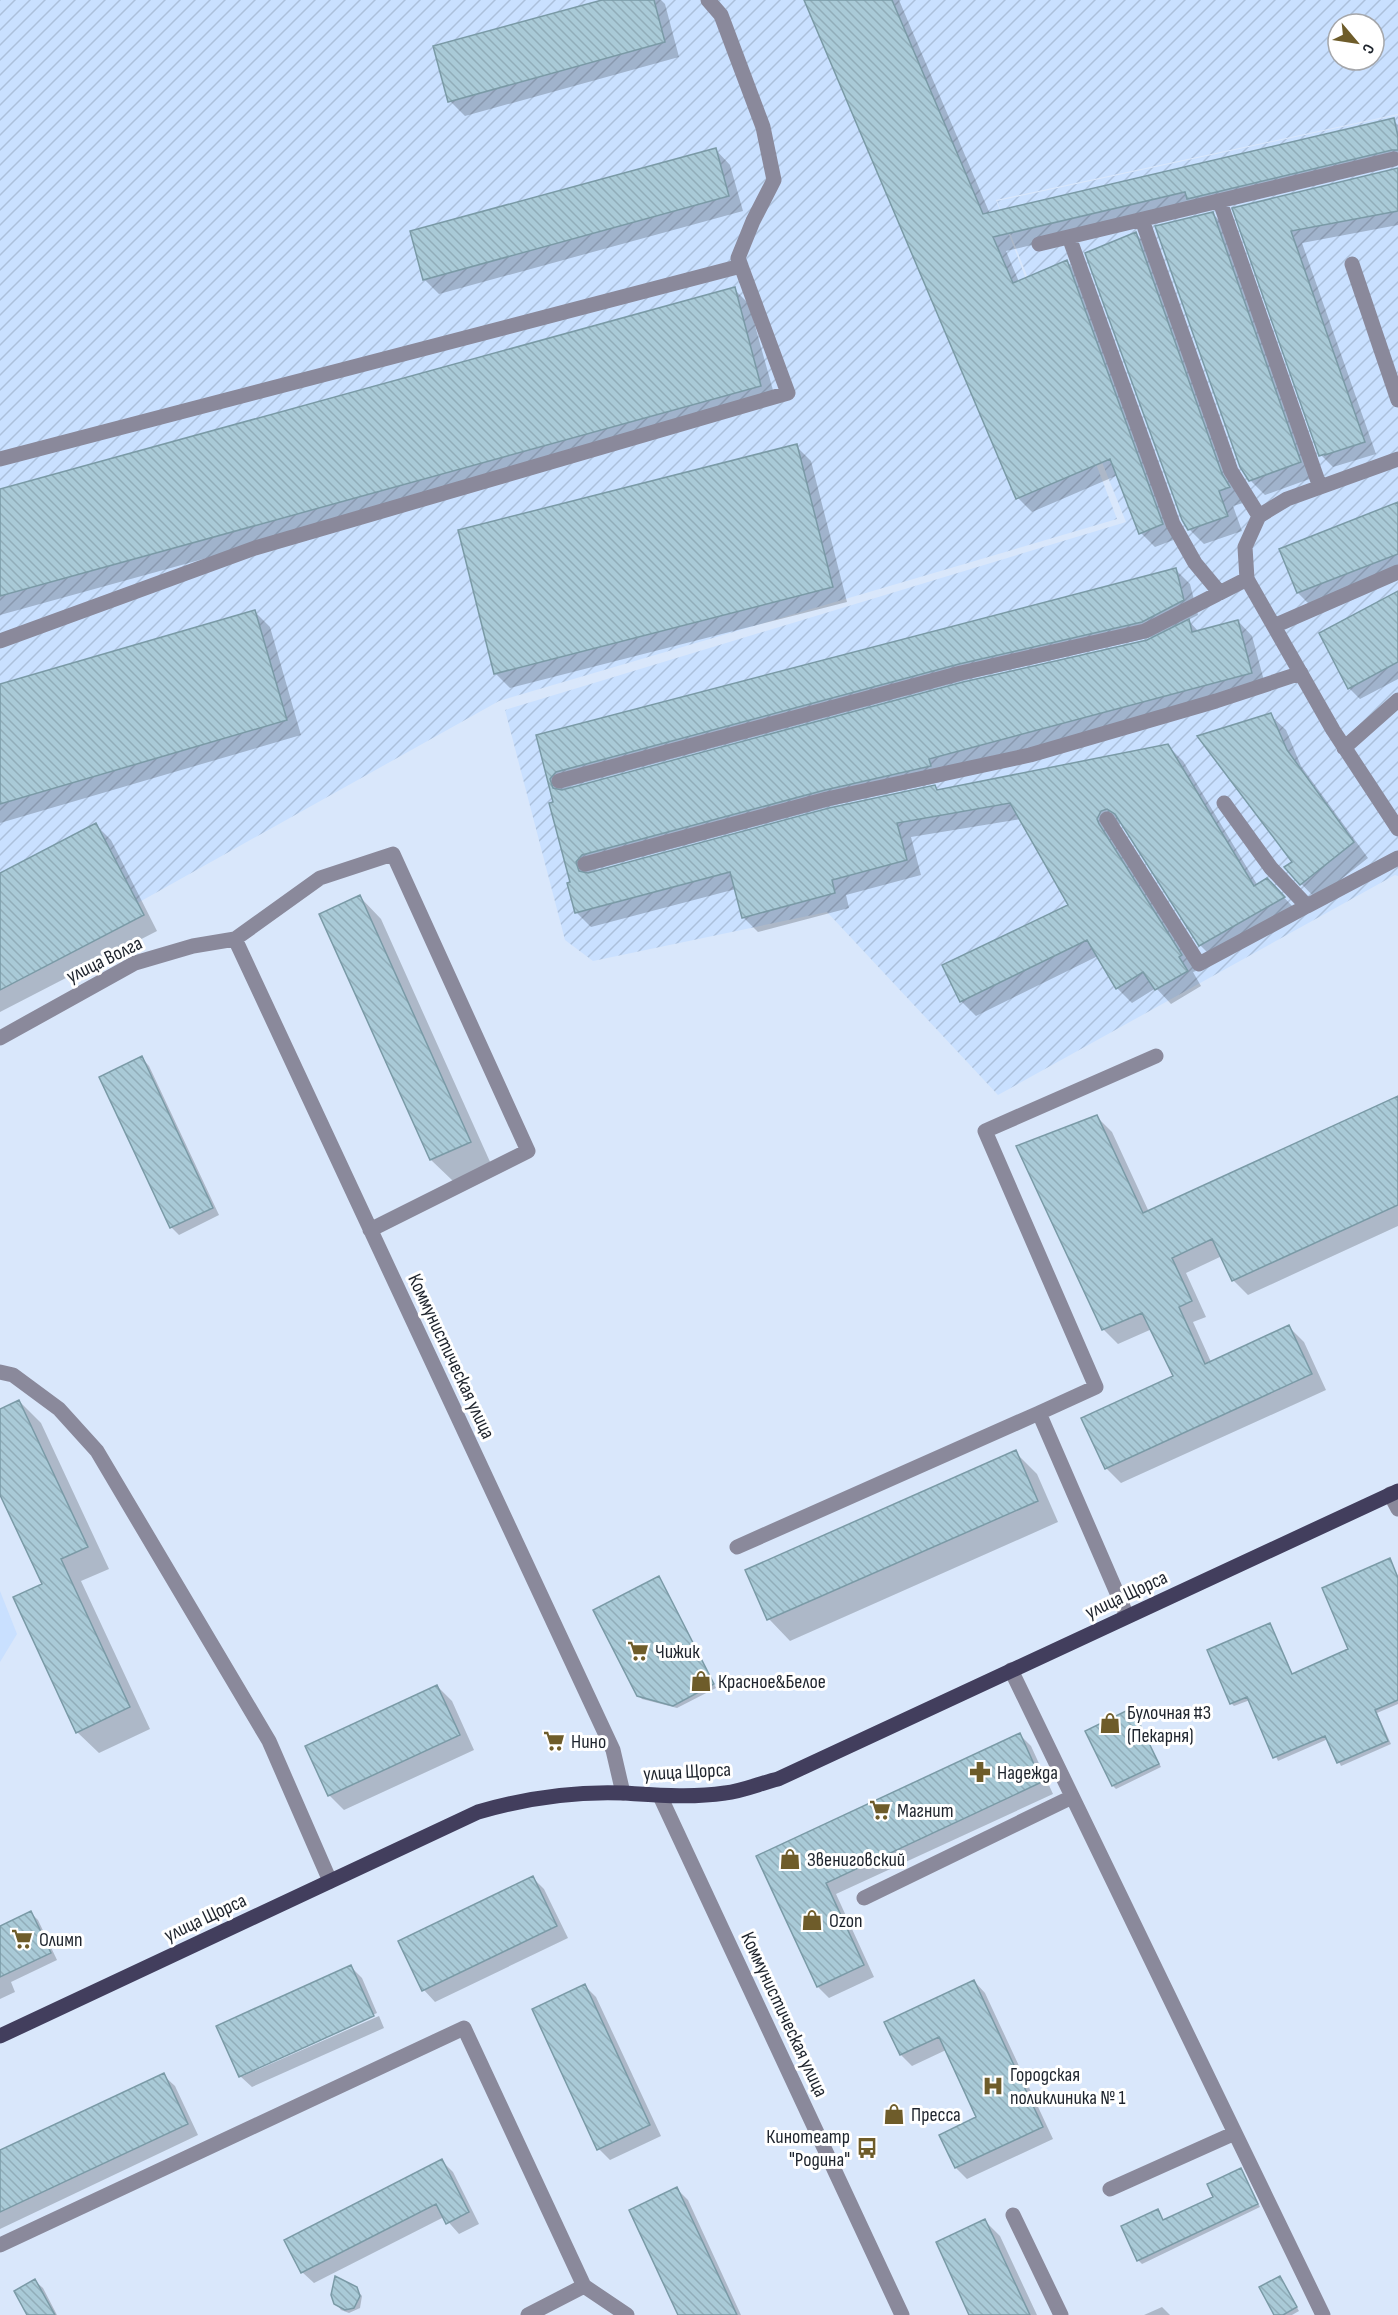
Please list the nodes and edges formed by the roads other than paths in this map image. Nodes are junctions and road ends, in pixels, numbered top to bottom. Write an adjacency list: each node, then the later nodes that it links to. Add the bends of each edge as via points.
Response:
1 (708, 0): 8 (street, via 721,15 763,127 774,180 738,258)
2 (1394, 159): 3 (street)
3 (1220, 202): 4 (street); 12 (street)
4 (1142, 220): 5 (street); 13 (street, via 1231,471)
5 (1069, 237): 6 (street); 16 (street, via 1173,524 1195,563)
6 (1039, 244)
7 (1352, 264): 9 (street)
8 (741, 266): 10 (street); 18 (street, via 788,393 255,548)
9 (1398, 400)
10 (0, 459)
11 (1398, 459): 12 (street)
12 (1320, 487): 13 (street, via 1287,499)
13 (1259, 516): 15 (street, via 1245,547)
14 (1398, 572): 17 (street)
15 (1247, 579): 16 (street); 17 (street)
16 (1220, 593): 22 (street, via 1145,631 961,674)
17 (1274, 626): 19 (street)
18 (0, 640)
19 (1301, 673): 21 (street); 27 (street, via 1030,755 827,799)
20 (1398, 700): 21 (street)
21 (1344, 748): 25 (street)
22 (559, 781)
23 (1224, 803): 28 (street, via 1271,868)
24 (1107, 819): 28 (street, via 1199,964)
25 (1398, 829)
26 (1398, 858): 28 (street)
27 (585, 864)
28 (1307, 906)
29 (235, 939): 30 (street, улица Волга, via 135,963); 32 (street, Коммунистическая улица); 32 (street, via 320,878 393,854 528,1151)
30 (0, 1038)
31 (1156, 1056): 34 (street, via 985,1131 1096,1387)
32 (370, 1230): 40 (street, Коммунистическая улица, via 613,1750)
33 (0, 1372): 43 (street, via 13,1375 59,1408 97,1451 269,1741)
34 (1039, 1413): 37 (street); 38 (street)
35 (1394, 1492): 36 (street); 38 (main road, улица Щорса)
36 (1398, 1509)
37 (737, 1546)
38 (1127, 1616): 39 (main road, улица Щорса)
39 (1011, 1670): 41 (main road, улица Щорса, via 778,1779 726,1793); 42 (street)
40 (623, 1793): 41 (main road, улица Щорса); 43 (main road, улица Щорса, via 547,1796 478,1812)
41 (660, 1796): 53 (street, Коммунистическая улица)
42 (1072, 1797): 44 (street); 46 (street)
43 (330, 1881): 45 (main road, улица Щорса)
44 (864, 1898)
45 (0, 2036)
46 (1235, 2133): 47 (street); 55 (street)
47 (1110, 2189)
48 (1013, 2215): 54 (street)
49 (0, 2244): 50 (street, via 464,2028)
50 (584, 2286): 51 (street); 52 (street)
51 (528, 2315)
52 (627, 2315)
53 (902, 2315)
54 (1061, 2315)
55 (1323, 2315)

